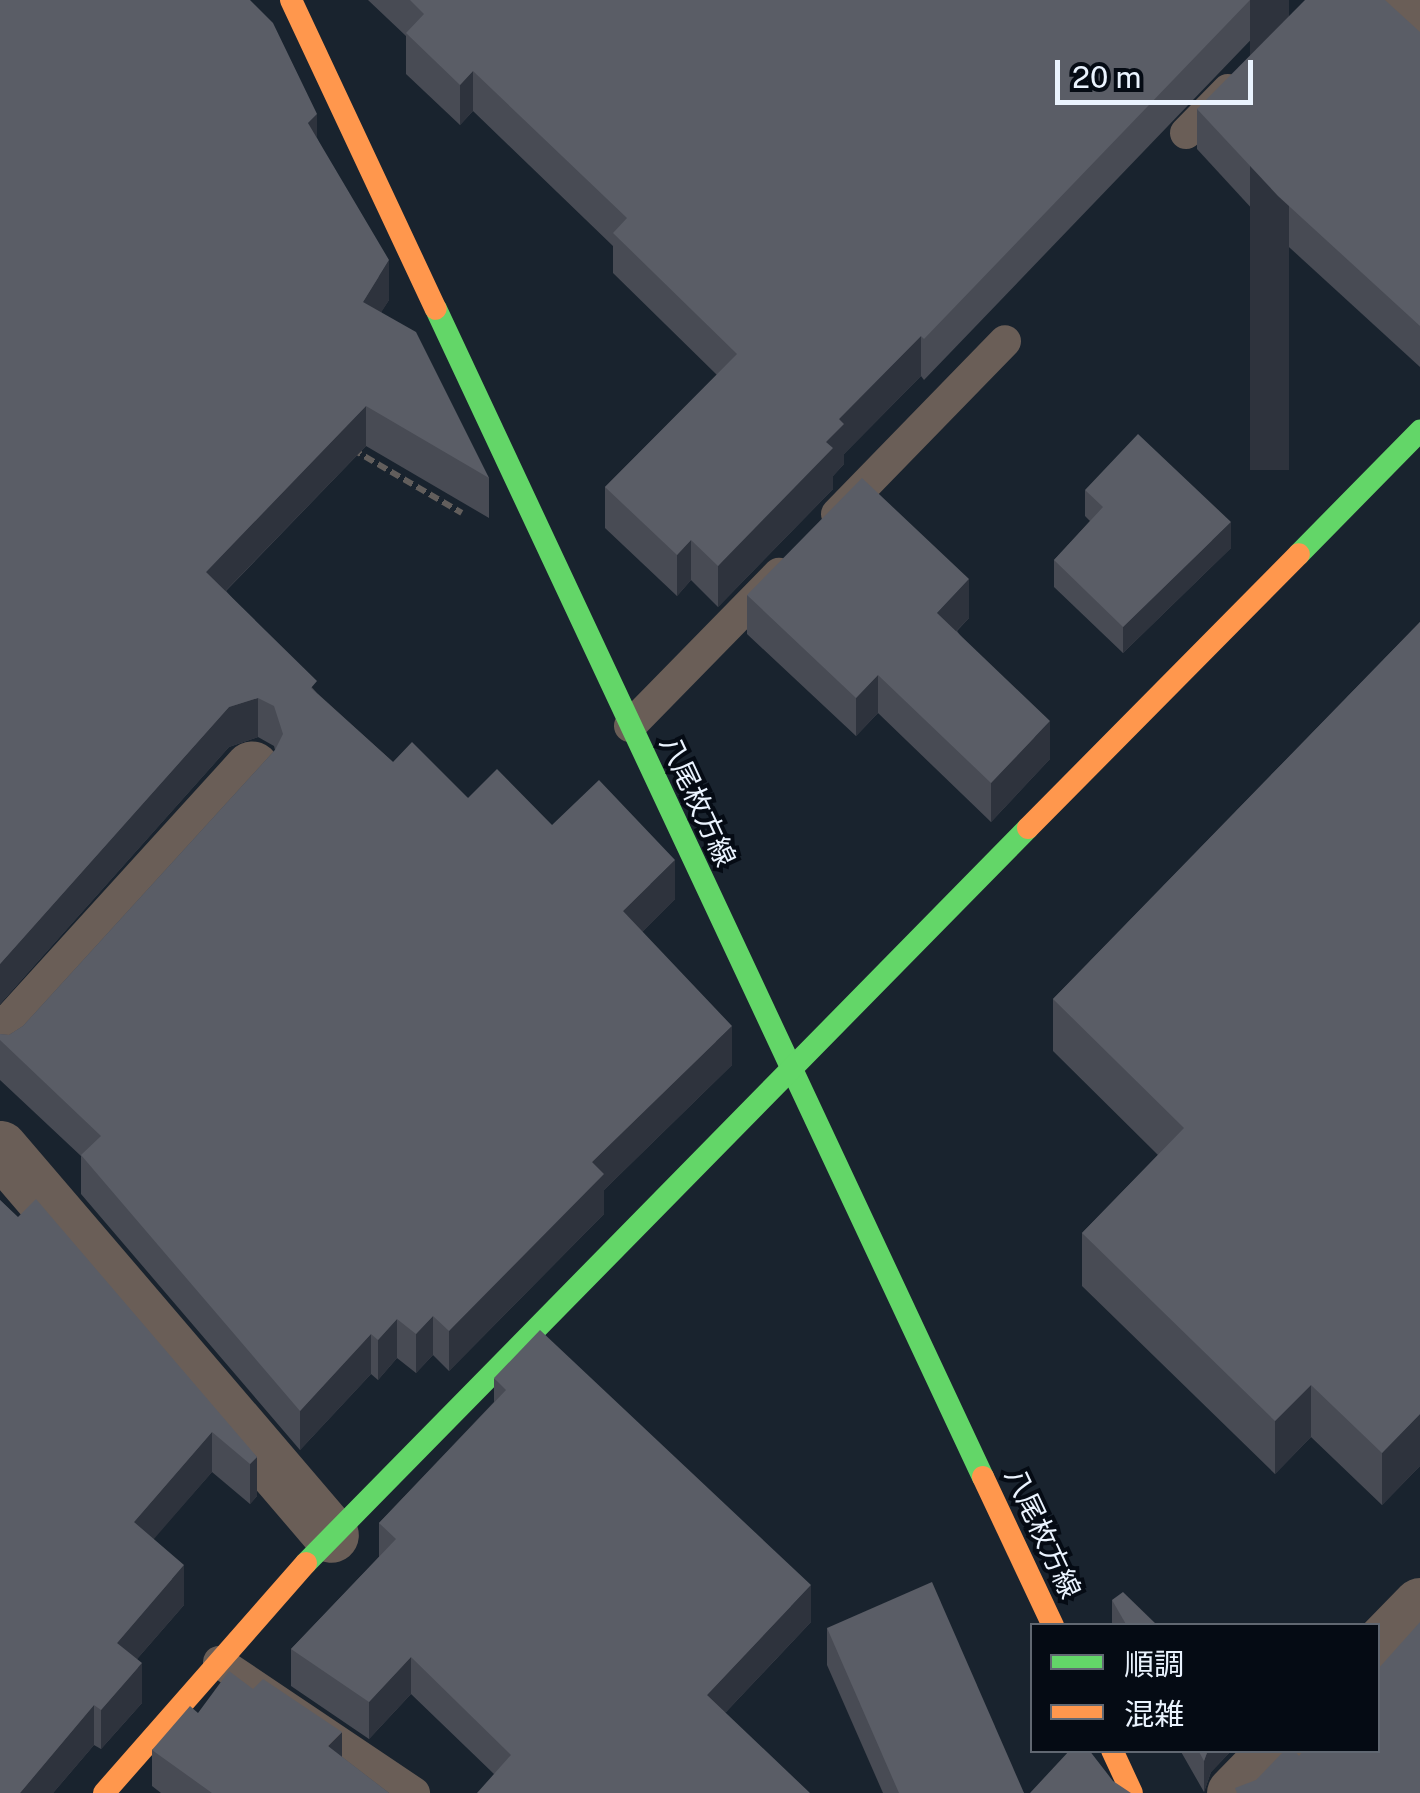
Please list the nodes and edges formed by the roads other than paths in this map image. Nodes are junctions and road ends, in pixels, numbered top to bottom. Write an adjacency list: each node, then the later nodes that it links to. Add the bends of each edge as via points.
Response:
1 (1410, 0): 3 (street)
2 (299, 4): 8 (street, 八尾枚方線)
3 (1420, 10)
4 (1251, 66): 5 (lane)
5 (1186, 133)
6 (1005, 342): 8 (lane)
7 (1420, 430): 11 (street)
8 (630, 726): 11 (street, 八尾枚方線)
9 (252, 768): 10 (street)
10 (0, 1045)
11 (790, 1068): 13 (street); 15 (street, 八尾枚方線)
12 (0, 1148): 13 (street)
13 (331, 1535): 17 (street)
14 (1420, 1606): 16 (street)
15 (1052, 1623)
16 (1380, 1646)
17 (219, 1662): 20 (street); 21 (lane)
18 (1113, 1753): 22 (street)
19 (1273, 1753): 23 (street)
20 (104, 1793)
21 (414, 1793)
22 (1132, 1793)
23 (1234, 1793)

